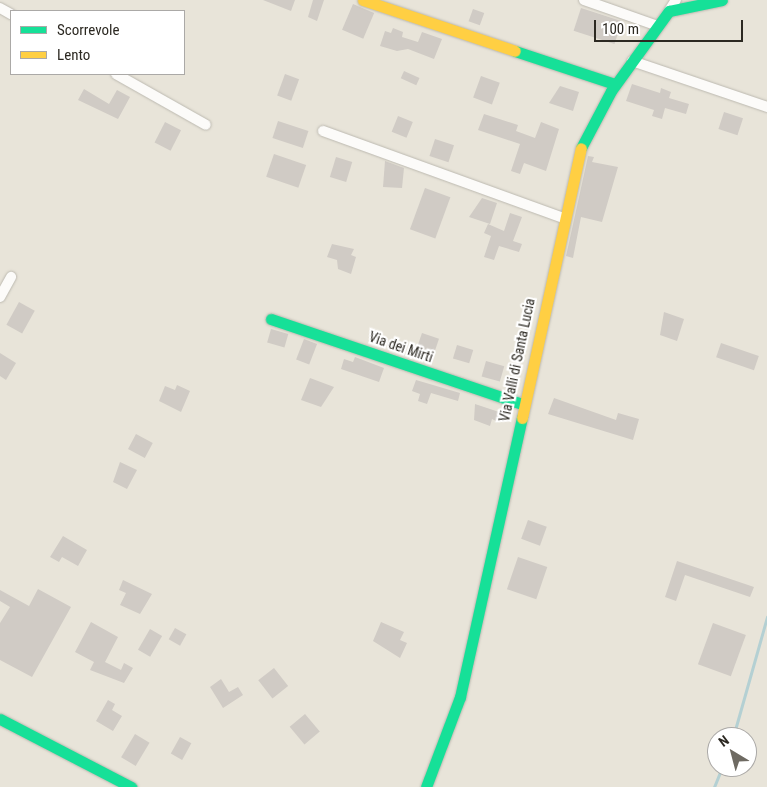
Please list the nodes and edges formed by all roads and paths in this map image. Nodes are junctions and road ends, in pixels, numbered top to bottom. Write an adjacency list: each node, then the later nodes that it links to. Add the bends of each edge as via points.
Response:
1 (364, 0): 9 (street)
2 (584, 0): 6 (street)
3 (676, 0): 5 (street)
4 (722, 0): 5 (street)
5 (669, 11): 6 (street, Via Valli di Santa Lucia)
6 (658, 26): 7 (street, Via Valli di Santa Lucia)
7 (632, 61): 9 (street, Via Valli di Santa Lucia); 10 (street)
8 (118, 75): 11 (street)
9 (615, 84): 13 (street, Via Valli di Santa Lucia, via 582,144)
10 (767, 107)
11 (206, 125)
12 (323, 132): 13 (street)
13 (563, 218): 17 (street, Via Valli di Santa Lucia)
14 (11, 277): 15 (street)
15 (0, 297)
16 (271, 319): 17 (street, Via dei Mirti)
17 (522, 404): 20 (street, Via Valli di Santa Lucia, via 460,696)
18 (0, 719): 19 (street)
19 (131, 787)
20 (426, 787)

